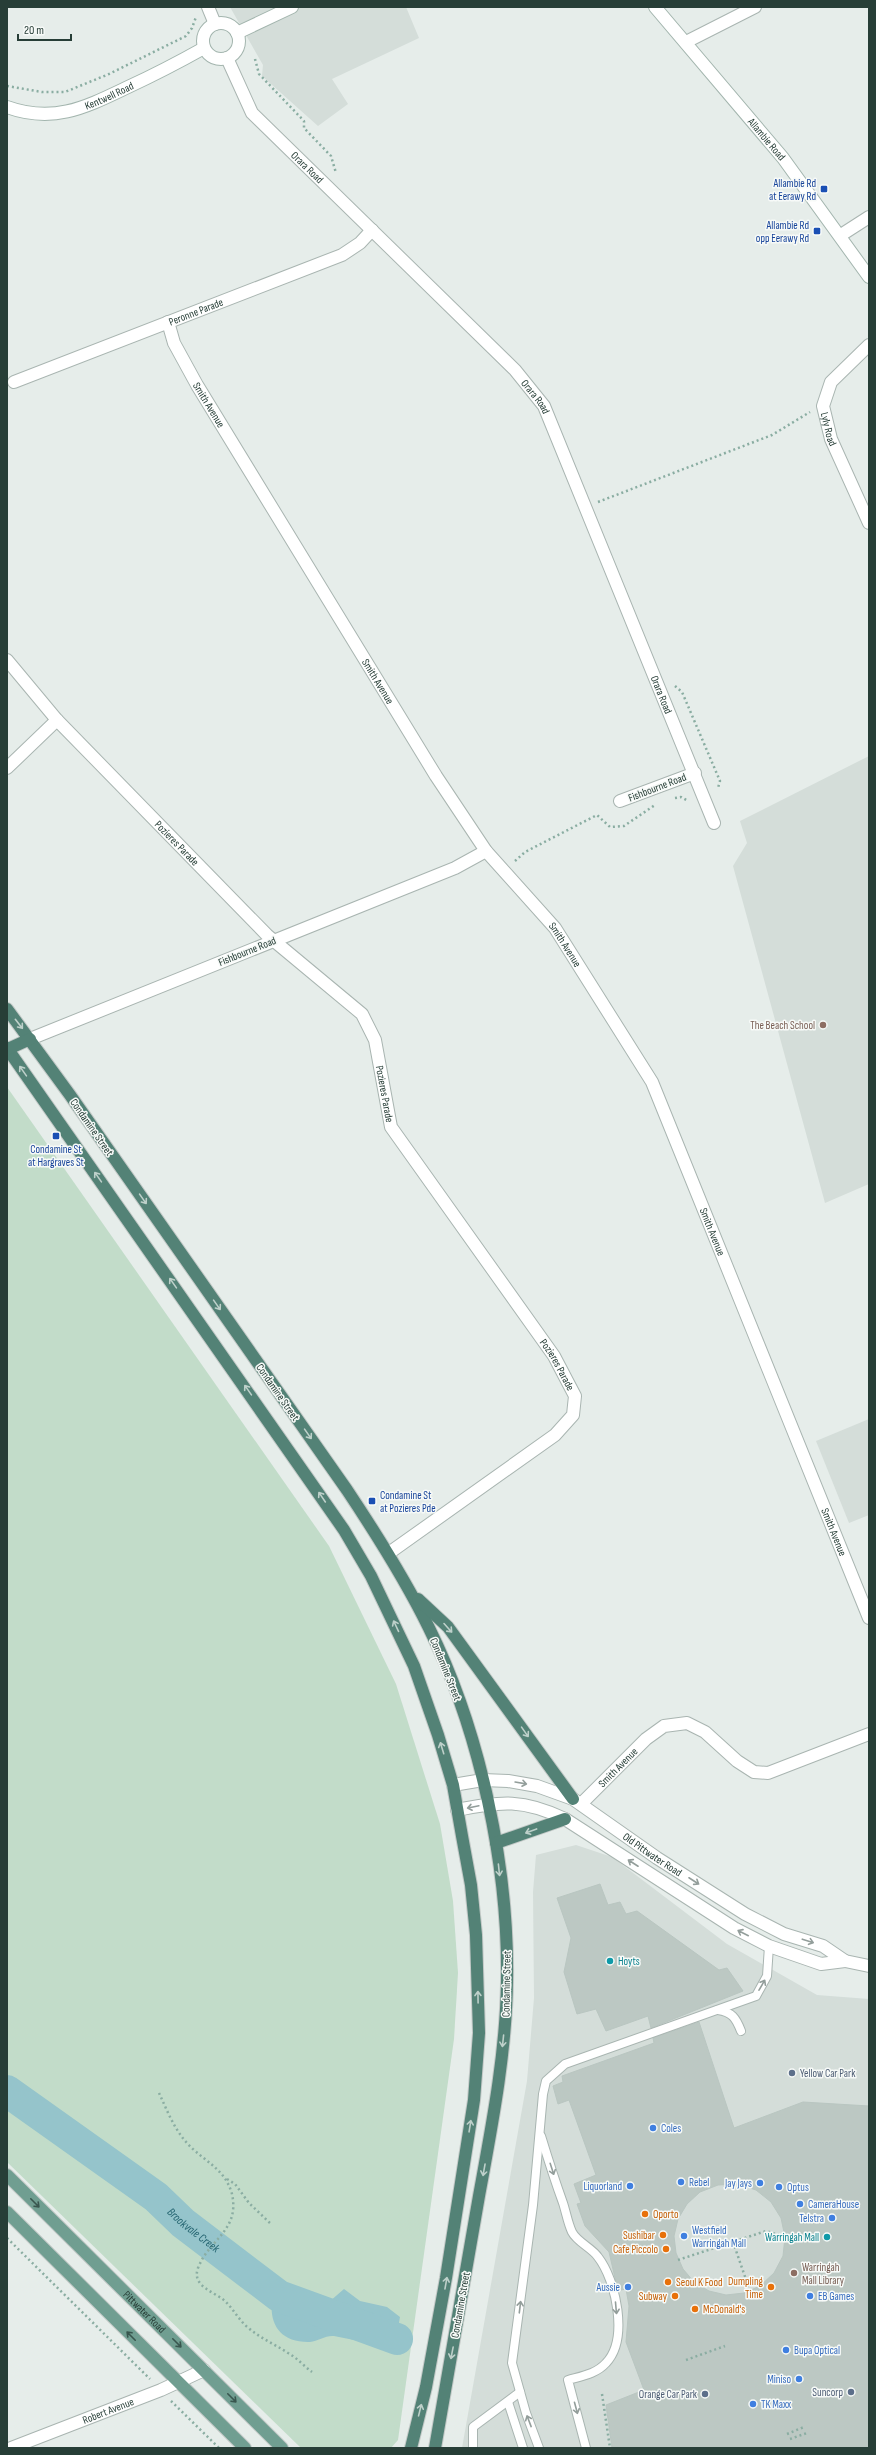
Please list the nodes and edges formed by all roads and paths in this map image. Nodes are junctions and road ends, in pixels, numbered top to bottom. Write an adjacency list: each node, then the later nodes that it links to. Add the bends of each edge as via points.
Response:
1 (292, 7): 6 (street)
2 (655, 7): 7 (street, Allambie Road)
3 (755, 7): 7 (street)
4 (204, 11): 5 (street); 11 (path, via 194,17 192,28 186,36 78,88 55,93)
5 (215, 24): 6 (street, via 230,26); 8 (street, via 203,37)
6 (237, 33): 9 (street, via 239,39 236,51)
7 (686, 42): 16 (street, Allambie Road, via 767,137)
8 (204, 48): 9 (street, via 211,56); 12 (street, Kentwell Road, via 171,67 80,109 33,114)
9 (227, 58): 15 (street, Orara Road, via 252,113)
10 (255, 59): 13 (path, Orara Road, via 259,74 304,121 304,128 331,156)
11 (7, 86)
12 (7, 106)
13 (336, 174)
14 (869, 217): 16 (street)
15 (372, 230): 18 (street, Peronne Parade, via 360,243 342,255); 30 (street, Orara Road, via 515,370 544,406)
16 (841, 235): 17 (street, Allambie Road)
17 (869, 277)
18 (168, 322): 20 (street, Peronne Parade); 37 (street, Smith Avenue, via 174,343 197,385 436,776)
19 (869, 345): 21 (street, Lyly Road, via 831,382)
20 (14, 382)
21 (823, 406): 23 (path, via 808,412 772,435); 25 (street, Lyly Road, via 824,422 830,439)
22 (595, 494): 23 (path)
23 (598, 502): 24 (path)
24 (601, 509)
25 (869, 523)
26 (7, 660): 28 (street, Pozieres Parade)
27 (672, 682): 31 (path, Orara Road, via 682,692 720,781)
28 (57, 720): 29 (street); 39 (street, Pozieres Parade)
29 (7, 768)
30 (695, 773): 33 (street, Fishbourne Road); 36 (street, Orara Road)
31 (718, 788)
32 (673, 798): 34 (path, via 681,797)
33 (620, 801)
34 (688, 801)
35 (661, 803): 38 (path, via 624,826 610,827 597,815 525,852)
36 (714, 823)
37 (486, 851): 38 (street, Smith Avenue); 39 (street, Fishbourne Road, via 455,868)
38 (504, 871): 45 (street, Smith Avenue, via 556,928 652,1082)
39 (273, 941): 41 (street, Fishbourne Road); 43 (street, Pozieres Parade, via 362,1014 375,1040 391,1127 554,1356 575,1396 573,1415 555,1435)
40 (7, 1009): 41 (highway, Condamine Street, one-way to 41)
41 (30, 1039): 42 (highway, Fishbourne Road); 43 (highway, Condamine Street, one-way to 43)
42 (8, 1049): 48 (highway, Condamine Street, one-way to 42, via 414,1666 371,1576 348,1536)
43 (389, 1553): 44 (highway, Condamine Street)
44 (410, 1591): 47 (highway, Condamine Street, via 447,1668); 49 (highway, one-way to 49, via 448,1628)
45 (869, 1618)
46 (869, 1734): 49 (street, Smith Avenue, via 768,1773 754,1772 737,1761 705,1732 687,1723 664,1726 646,1739)
47 (483, 1780): 48 (street, Old Pittwater Road); 49 (street, Old Pittwater Road, one-way to 49, via 537,1786); 50 (highway, Condamine Street)
48 (453, 1785): 51 (highway, Condamine Street)
49 (577, 1802): 55 (street, Old Pittwater Road, one-way to 55, via 657,1858 745,1914 784,1934 824,1946)
50 (489, 1804): 51 (street, Old Pittwater Road, one-way to 51); 52 (street, Old Pittwater Road, via 524,1804); 53 (highway, Condamine Street)
51 (457, 1810): 88 (highway, Condamine Street, one-way to 51, via 426,2387 446,2278 478,2066 476,1936 471,1885)
52 (565, 1819): 53 (highway, one-way to 53); 54 (street, Old Pittwater Road, one-way to 52, via 734,1928)
53 (496, 1843): 89 (highway, Condamine Street, one-way to 89, via 506,1937 505,2030 493,2120)
54 (769, 1946): 55 (street, Old Pittwater Road, via 821,1964); 57 (lane, one-way to 54, via 756,1996 767,1976)
55 (845, 1961): 56 (street, Old Pittwater Road)
56 (869, 1966)
57 (718, 2010): 58 (lane, via 734,2016); 60 (lane, via 565,2064 554,2071 546,2081 543,2094)
58 (741, 2030)
59 (159, 2093): 62 (path, via 180,2135)
60 (540, 2132): 76 (lane, one-way to 60, via 512,2363); 93 (lane, one-way to 93, via 572,2233 598,2256 606,2268 614,2288 617,2307 618,2333 614,2351 607,2362 593,2373 568,2380)
61 (7, 2175): 73 (main road, Pittwater Road, one-way to 73)
62 (226, 2178): 64 (path, via 235,2184 249,2203); 74 (path, via 233,2210 229,2226 200,2264 196,2273 198,2281 206,2290 225,2300 244,2324 273,2346 288,2352)
63 (7, 2212): 75 (main road, one-way to 63)
64 (272, 2225)
65 (786, 2236): 67 (path, via 766,2231)
66 (7, 2238): 72 (path)
67 (733, 2242): 68 (path); 69 (path)
68 (678, 2260)
69 (750, 2291)
70 (725, 2346): 71 (path)
71 (686, 2360)
72 (139, 2368)
73 (204, 2370): 75 (street, Robert Avenue); 87 (main road, Pittwater Road, one-way to 87)
74 (312, 2372)
75 (179, 2382): 84 (street, Robert Avenue); 86 (main road)
76 (520, 2392): 78 (lane); 92 (lane, one-way to 76)
77 (602, 2394): 94 (path)
78 (508, 2402): 90 (lane, via 473,2427); 91 (lane)
79 (180, 2410): 85 (path)
80 (804, 2427): 82 (path)
81 (807, 2433): 83 (path)
82 (787, 2434)
83 (790, 2440)
84 (11, 2448)
85 (219, 2448)
86 (245, 2448)
87 (282, 2448)
88 (411, 2448)
89 (435, 2448)
90 (473, 2448)
91 (523, 2448)
92 (539, 2448)
93 (586, 2448)
94 (610, 2448)

